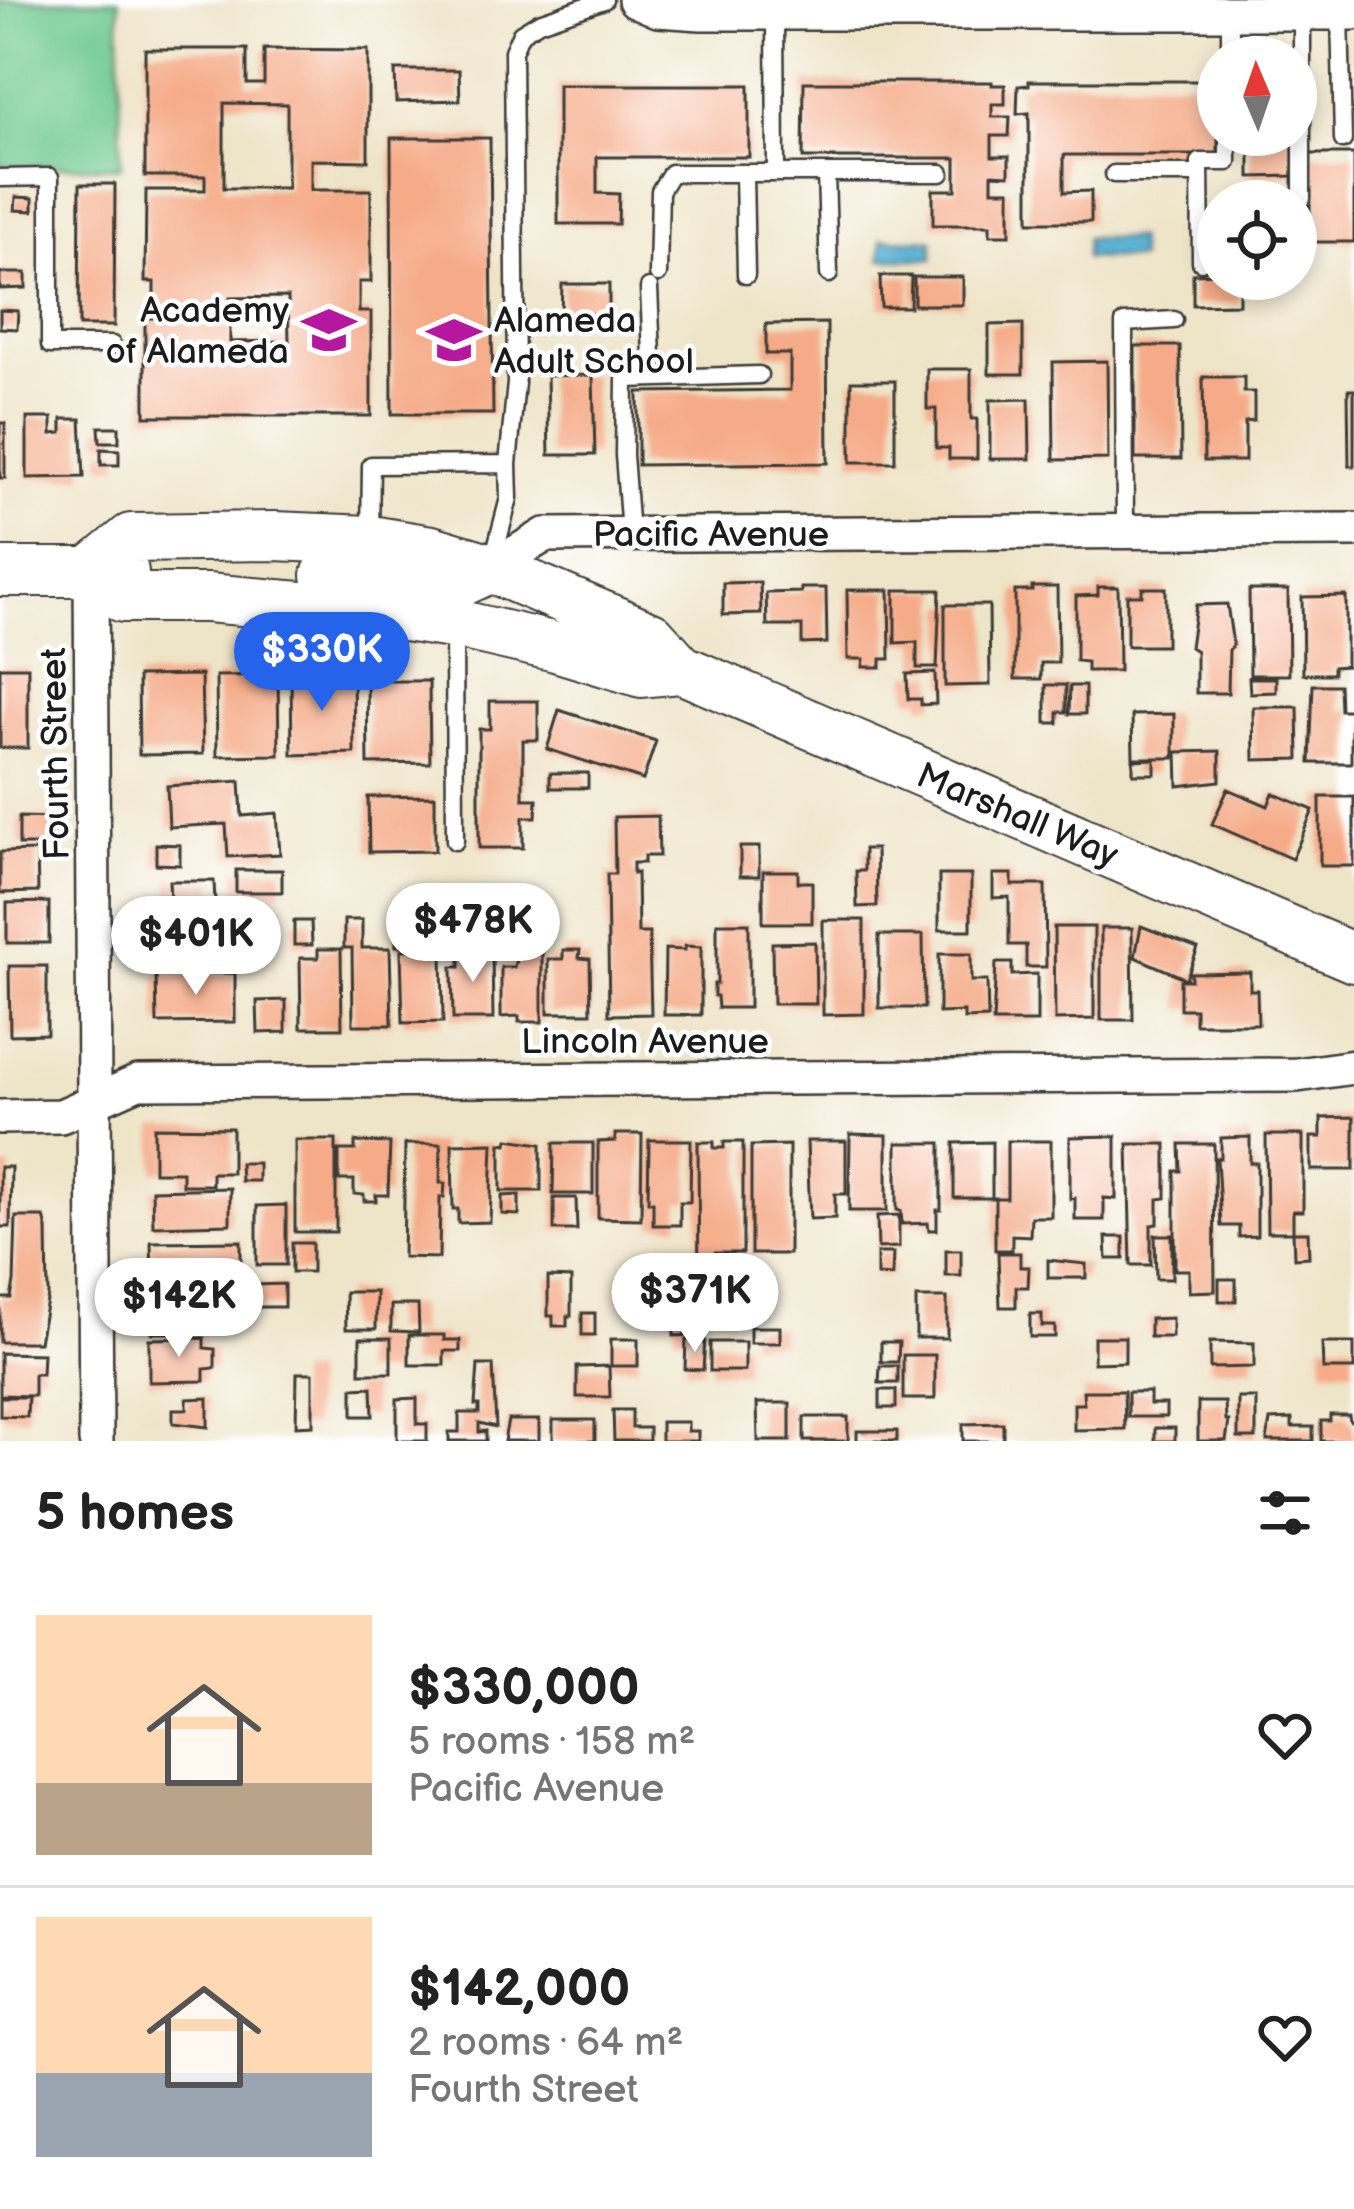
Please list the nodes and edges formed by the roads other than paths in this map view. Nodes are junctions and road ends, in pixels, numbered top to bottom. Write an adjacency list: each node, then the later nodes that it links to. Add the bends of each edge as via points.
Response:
1 (604, 0): 25 (lane, via 539,22 521,33 513,51 516,383)
2 (634, 0): 3 (street, via 658,10)
3 (775, 13): 4 (street); 11 (lane)
4 (1230, 13): 5 (street); 7 (lane)
5 (1302, 13): 6 (street); 18 (lane)
6 (1347, 14): 8 (lane)
7 (1230, 36)
8 (1343, 140)
9 (1228, 156): 15 (lane, via 1200,162)
10 (744, 173): 11 (lane); 20 (lane); 24 (lane, via 671,173 660,190)
11 (776, 173): 12 (lane)
12 (826, 173): 13 (lane); 19 (lane)
13 (941, 173)
14 (1114, 174): 15 (lane)
15 (1200, 174): 17 (lane)
16 (0, 178): 22 (lane, via 50,177 50,346)
17 (1200, 180)
18 (1302, 180)
19 (829, 274)
20 (746, 275)
21 (1174, 320): 27 (lane, via 1124,323)
22 (112, 345)
23 (759, 375): 24 (lane)
24 (653, 378): 28 (lane, via 625,379)
25 (508, 464): 29 (lane, via 371,465); 30 (lane, via 509,498)
26 (1354, 530): 27 (street, Pacific Avenue)
27 (1125, 531): 28 (street, Pacific Avenue)
28 (630, 533): 30 (street, Pacific Avenue, via 545,535)
29 (370, 540): 30 (street); 31 (street, via 131,538)
30 (491, 568): 31 (street, via 459,583 418,584); 34 (street, Marshall Way, via 651,636)
31 (91, 571): 32 (street); 33 (street, via 123,598 285,603); 40 (street, Fourth Street)
32 (0, 572)
33 (459, 626): 34 (street, Marshall Way, via 642,673); 35 (lane)
34 (681, 669): 36 (street, Marshall Way)
35 (455, 841)
36 (1354, 958)
37 (1354, 1067): 38 (street, Lincoln Avenue)
38 (1297, 1075): 39 (street, Lincoln Avenue); 40 (street, Lincoln Avenue, via 138,1082)
39 (1354, 1086)
40 (96, 1097): 41 (street, Lincoln Avenue, via 62,1116); 42 (street, Fourth Street)
41 (0, 1117)
42 (96, 1441)

